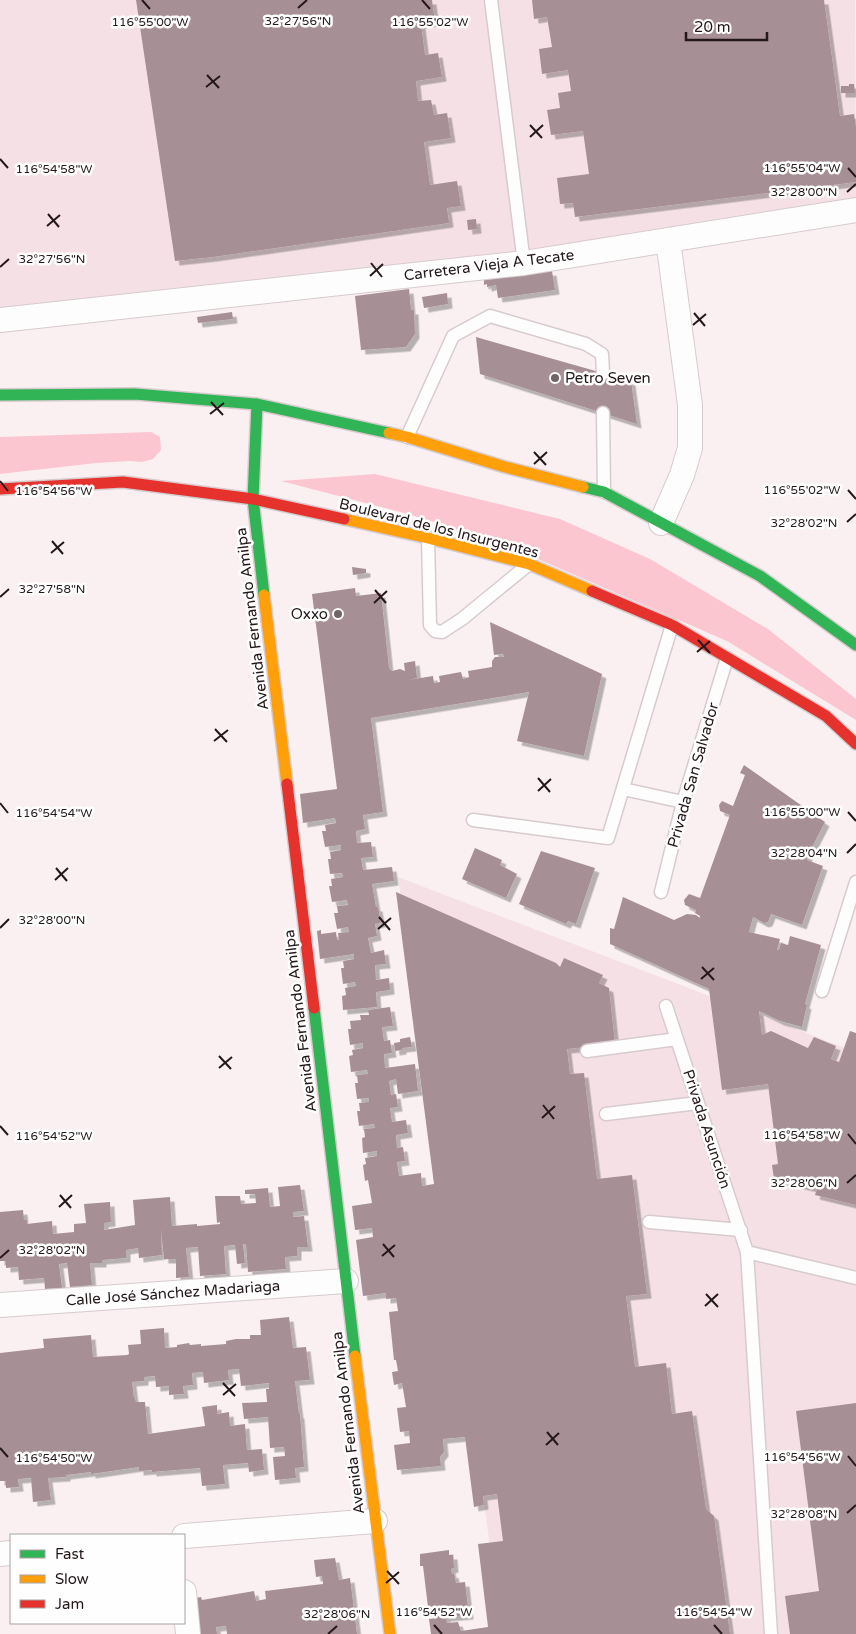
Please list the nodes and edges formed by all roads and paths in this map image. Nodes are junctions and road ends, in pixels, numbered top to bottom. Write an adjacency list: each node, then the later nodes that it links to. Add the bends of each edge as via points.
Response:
1 (491, 0): 4 (lane)
2 (856, 210): 3 (street, Carretera Vieja A Tecate)
3 (668, 240): 4 (street, Carretera Vieja A Tecate); 14 (street, via 690,405 690,448)
4 (524, 263): 5 (street, Carretera Vieja A Tecate)
5 (0, 320)
6 (603, 373): 10 (lane, via 602,354 586,344 490,316 453,336)
7 (0, 395): 8 (main road, via 136,394)
8 (257, 404): 10 (main road); 13 (main road, Avenida Fernando Amilpa)
9 (603, 413): 12 (lane)
10 (407, 437): 12 (main road, via 505,467)
11 (0, 489): 13 (main road, Boulevard de los Insurgentes, via 123,482)
12 (604, 492): 14 (main road)
13 (253, 499): 15 (main road, Boulevard de los Insurgentes); 36 (main road, Avenida Fernando Amilpa)
14 (661, 523): 18 (main road, via 760,576)
15 (428, 538): 16 (main road, Boulevard de los Insurgentes); 16 (lane, via 430,624 435,631 442,632 462,620)
16 (529, 564): 17 (main road, Boulevard de los Insurgentes)
17 (672, 624): 19 (main road, Boulevard de los Insurgentes); 21 (lane)
18 (856, 645)
19 (727, 658): 20 (main road, Boulevard de los Insurgentes, via 826,716); 22 (lane, Privada San Salvador)
20 (856, 744)
21 (623, 789): 22 (lane); 23 (lane, via 608,838)
22 (683, 802): 25 (lane, Privada San Salvador)
23 (474, 820)
24 (856, 882): 26 (lane)
25 (661, 892)
26 (822, 991)
27 (666, 1006): 28 (lane, Privada Asunción)
28 (677, 1039): 29 (lane); 30 (lane, Privada Asunción)
29 (587, 1051)
30 (698, 1103): 31 (lane); 33 (lane, Privada Asunción)
31 (606, 1114)
32 (649, 1222): 33 (lane)
33 (741, 1230): 34 (lane, Privada Asunción)
34 (747, 1252): 35 (lane); 43 (lane, Privada Asunción)
35 (856, 1278)
36 (346, 1281): 37 (street, Calle José Sánchez Madariaga); 38 (main road, Avenida Fernando Amilpa)
37 (0, 1305)
38 (375, 1521): 39 (street); 42 (main road, Avenida Fernando Amilpa)
39 (185, 1536)
40 (185, 1602): 41 (street)
41 (188, 1634)
42 (390, 1634)
43 (772, 1634)

